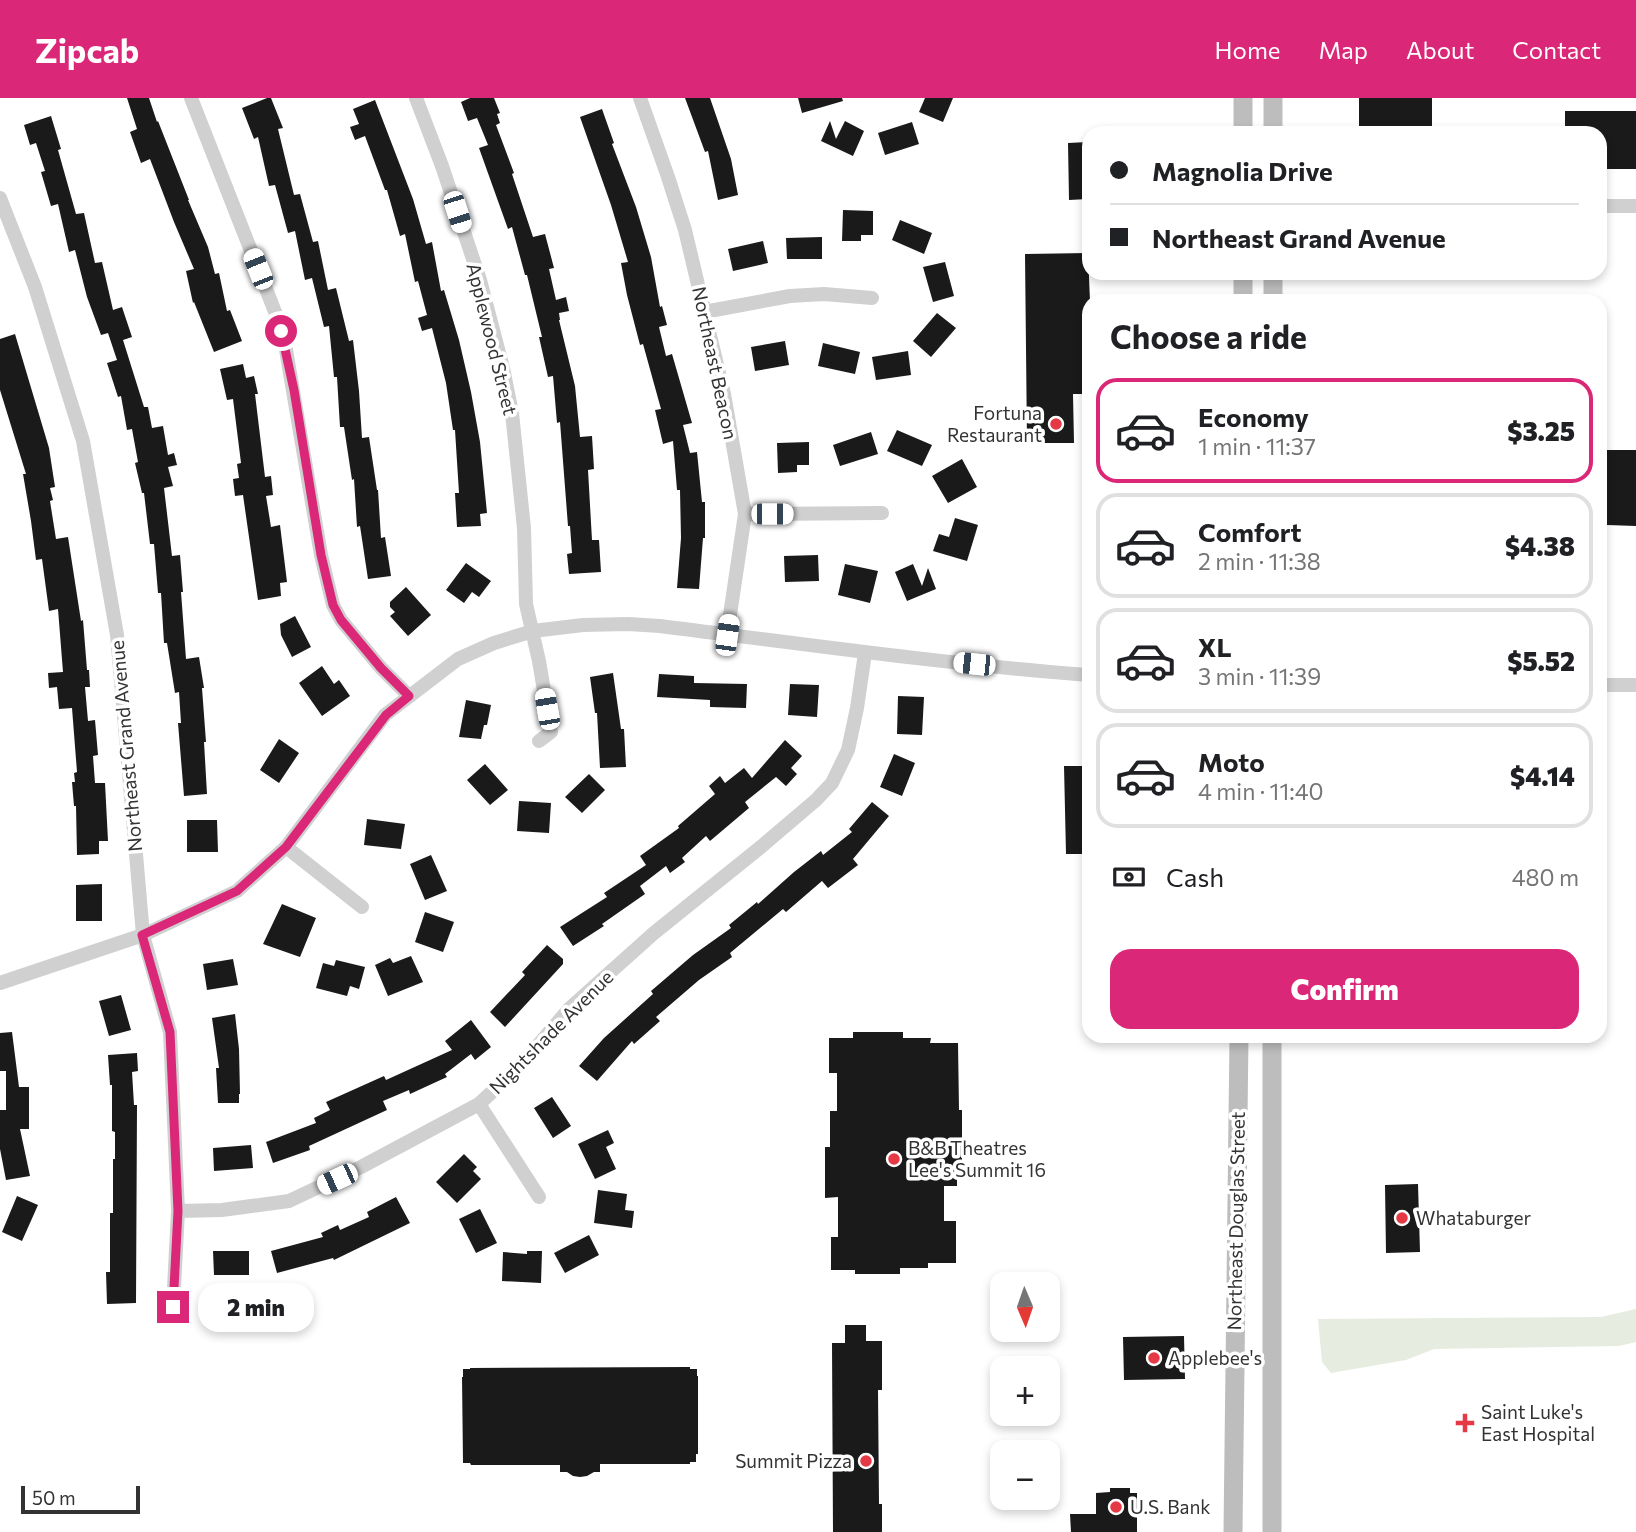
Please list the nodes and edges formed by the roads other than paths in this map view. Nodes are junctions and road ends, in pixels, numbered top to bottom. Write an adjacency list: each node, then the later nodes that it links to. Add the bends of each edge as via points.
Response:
1 (191, 98): 21 (street, via 285,344 333,605 349,630)
2 (416, 98): 15 (street, Applewood Street, via 480,280 503,368 524,528 526,604)
3 (640, 98): 12 (street, Northeast Beacon, via 685,230)
4 (1243, 98): 6 (main road)
5 (1273, 98): 7 (main road)
6 (1243, 126)
7 (1273, 126)
8 (0, 198): 25 (street, Northeast Grand Avenue, via 35,287 83,441 117,635)
9 (1607, 206): 10 (street)
10 (1636, 206)
11 (872, 298): 12 (street, via 790,296)
12 (704, 313): 14 (street, Northeast Beacon)
13 (882, 513): 14 (street)
14 (745, 514): 16 (street, Northeast Beacon)
15 (533, 631): 16 (street, via 628,624); 21 (street, via 458,659); 22 (street, Applewood Street, via 551,732)
16 (727, 635): 17 (street)
17 (865, 653): 18 (street); 29 (street, Nightshade Avenue, via 848,750 832,783 569,1009)
18 (1082, 674)
19 (1607, 685): 20 (street)
20 (1636, 685)
21 (409, 696): 23 (street, via 386,715)
22 (539, 741)
23 (286, 847): 24 (street); 25 (street, via 237,891)
24 (362, 907)
25 (142, 935): 26 (street); 31 (street, Northeast Grand Avenue, via 170,1032)
26 (0, 982)
27 (1239, 1043): 33 (main road, Northeast Douglas Street)
28 (1272, 1043): 34 (main road, Northeast Douglas Street)
29 (480, 1104): 30 (street); 31 (street, Nightshade Avenue, via 289,1201)
30 (539, 1197)
31 (178, 1211): 32 (street, Northeast Grand Avenue)
32 (173, 1307)
33 (1233, 1532)
34 (1272, 1532)

